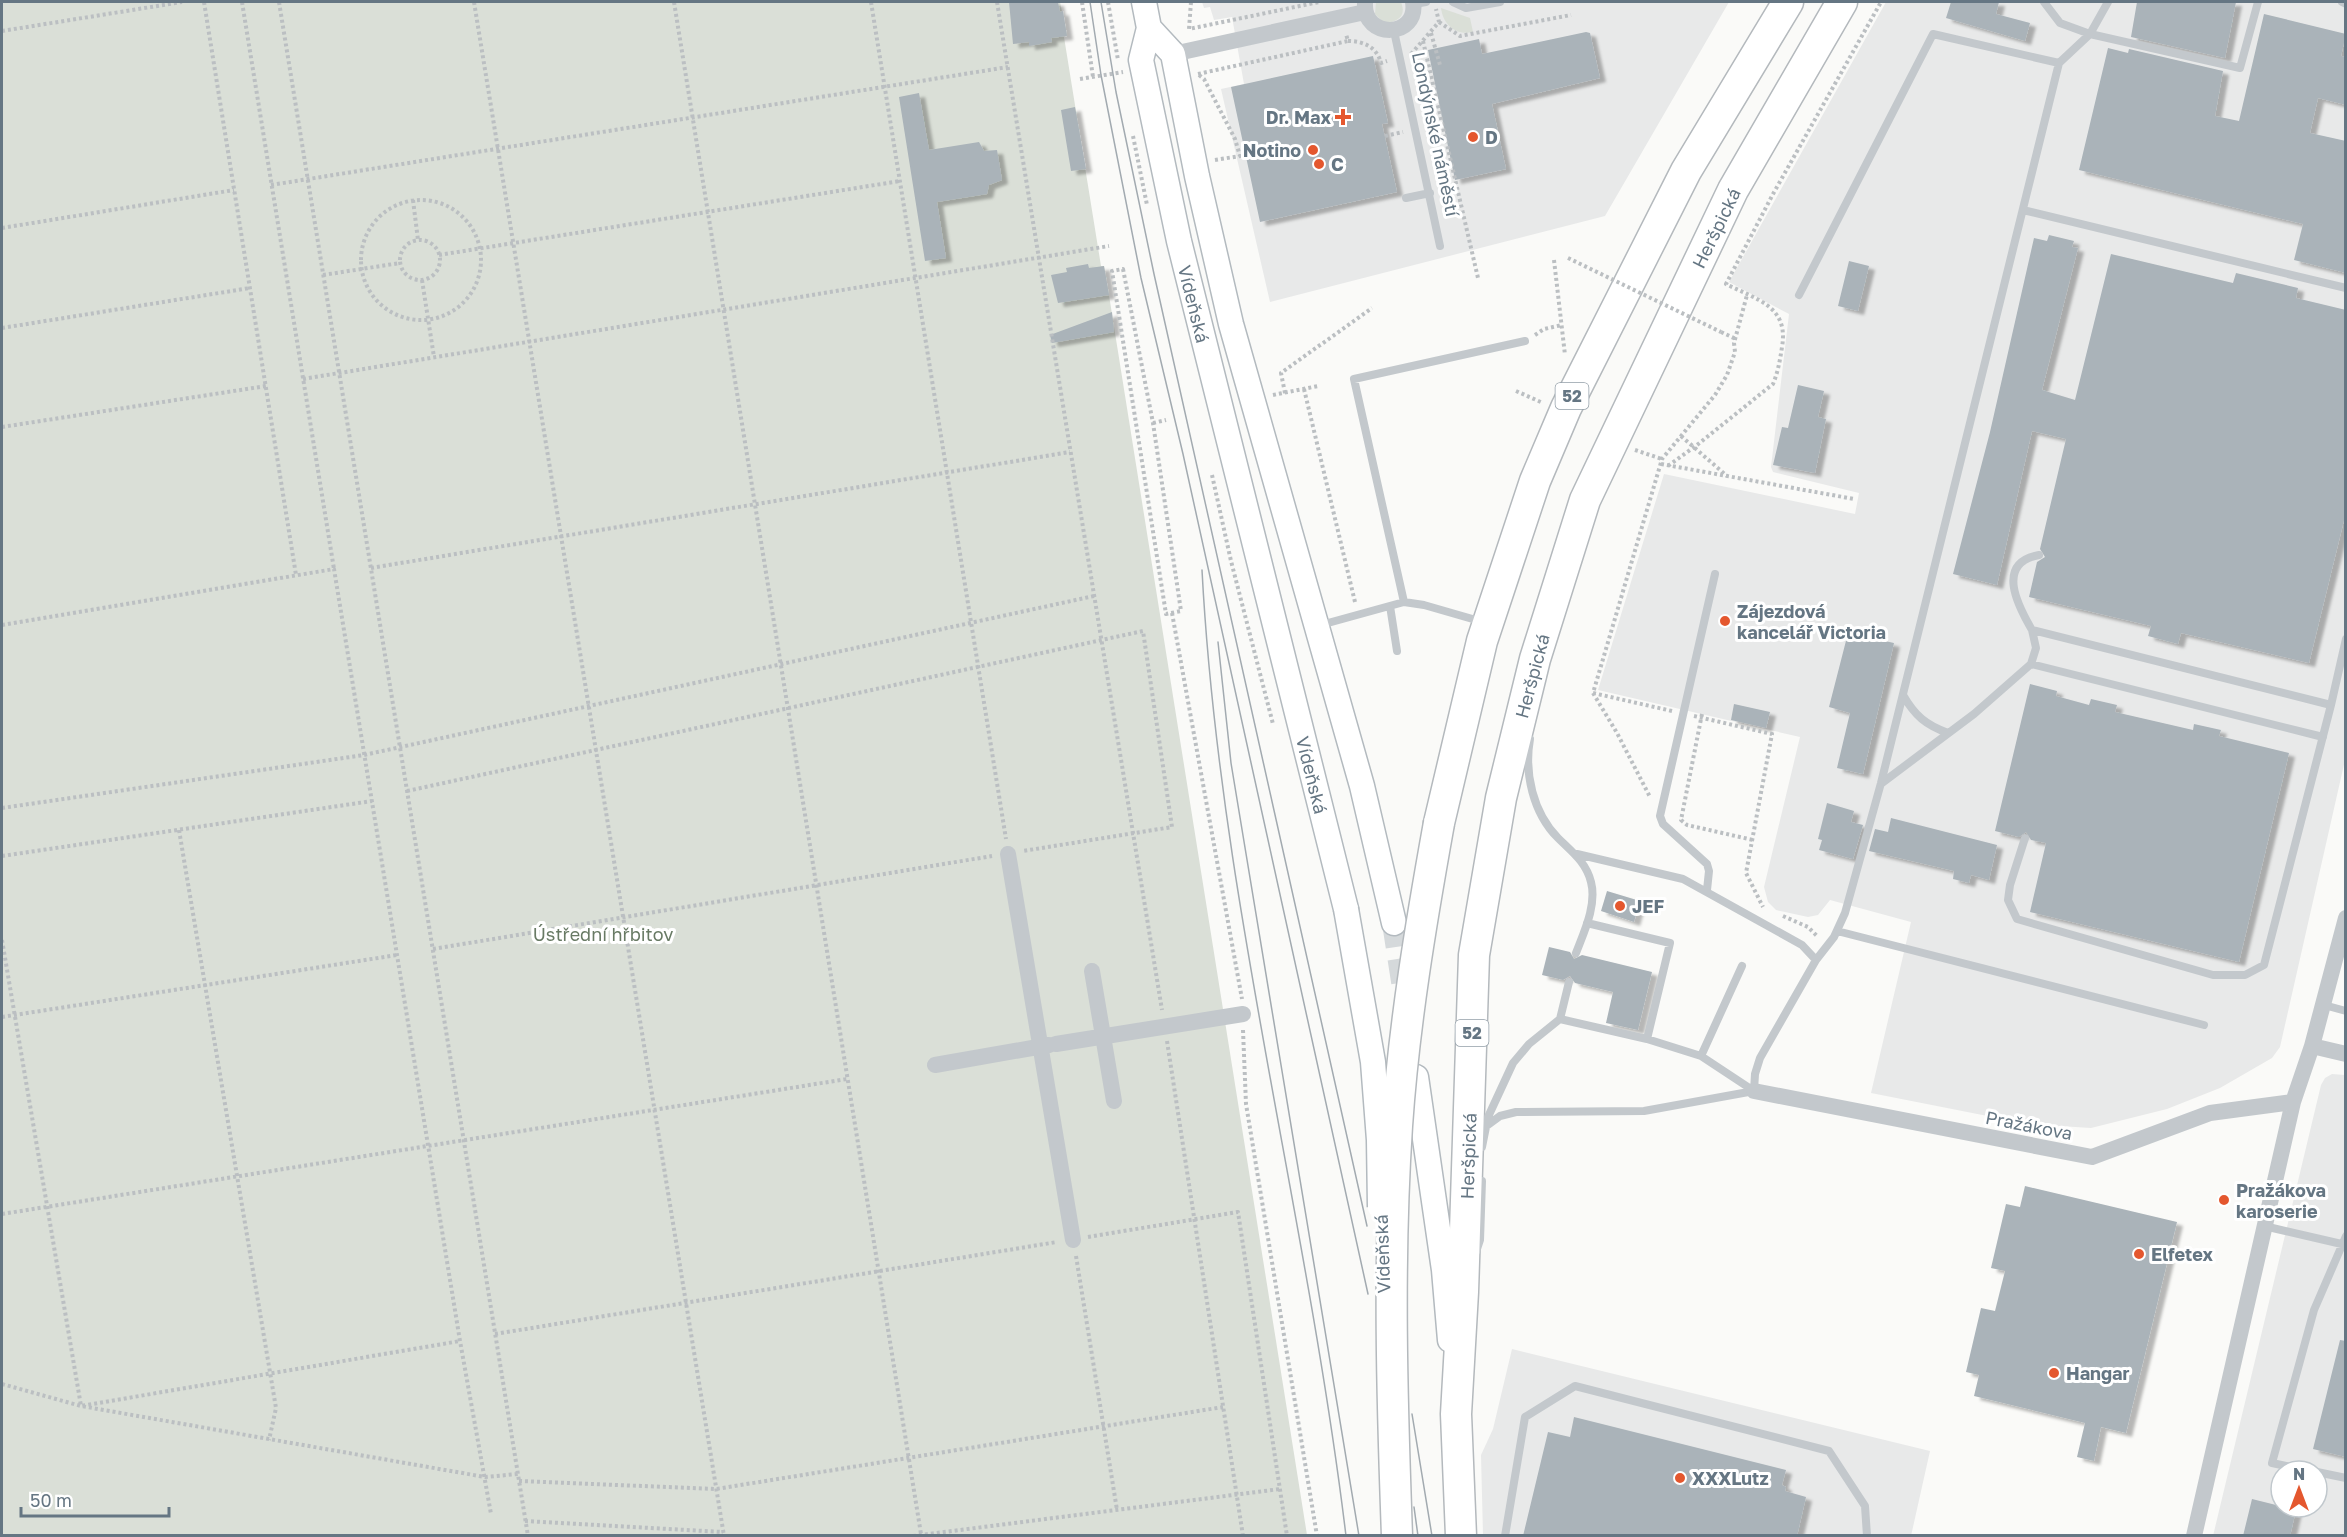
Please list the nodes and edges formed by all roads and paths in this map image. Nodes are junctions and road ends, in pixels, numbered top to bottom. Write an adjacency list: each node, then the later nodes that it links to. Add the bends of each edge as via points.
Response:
1 (182, 2): 28 (path)
2 (204, 2): 51 (path)
3 (242, 2): 50 (path)
4 (279, 2): 48 (path)
5 (474, 2): 46 (path)
6 (674, 2): 43 (path)
7 (871, 2): 42 (path)
8 (997, 2): 38 (path)
9 (1082, 2): 40 (path)
10 (1144, 2): 27 (main road, Vídeňská)
11 (1191, 2): 12 (path, via 1189,29)
12 (1319, 2)
13 (1417, 2): 29 (street, Londýnské náměstí, via 1407,24)
14 (1434, 2): 25 (path)
15 (1452, 2): 16 (lane, via 1467,8)
16 (1500, 2)
17 (1788, 2): 121 (highway, 52, via 1686,171 1566,408 1535,481)
18 (1842, 2): 128 (highway, Heršpická / 52, via 1733,190 1585,500)
19 (1881, 2): 75 (path, via 1726,284)
20 (2044, 2): 31 (lane, via 2060,23)
21 (2108, 2): 31 (lane)
22 (2258, 2): 31 (lane, via 2240,69)
23 (1365, 7): 29 (street, via 1368,19 1379,29); 34 (street)
24 (1571, 15): 25 (path, via 1460,36)
25 (1439, 22): 30 (path)
26 (1344, 24): 32 (path)
27 (1149, 28): 34 (main road); 216 (main road, Vídeňská, bridge, via 1141,60 1176,230 1346,909 1373,1062 1382,1287)
28 (2, 31)
29 (1394, 31): 35 (lane, Londýnské náměstí)
30 (1431, 32): 33 (path); 37 (path)
31 (2090, 34): 36 (lane)
32 (1348, 41): 35 (path, via 1361,41 1379,54 1381,63); 47 (path, via 1198,74 1224,118 1240,156)
33 (1423, 41): 35 (path, via 1412,54); 70 (path)
34 (1173, 54): 123 (main road, Vídeňská, via 1231,324)
35 (1401, 58): 52 (lane, Londýnské náměstí)
36 (2059, 63): 55 (lane); 76 (lane, via 1933,34)
37 (1440, 65)
38 (1008, 66): 42 (path); 65 (path)
39 (1124, 72): 40 (path)
40 (1094, 77): 41 (path)
41 (1080, 79)
42 (884, 86): 43 (path); 49 (path)
43 (692, 117): 46 (path); 56 (path)
44 (1409, 131): 45 (path)
45 (1385, 136)
46 (498, 149): 48 (path); 59 (path)
47 (1215, 160)
48 (308, 180): 50 (path); 69 (path)
49 (900, 181): 56 (path); 71 (path)
50 (272, 185): 88 (path)
51 (234, 190): 57 (path); 73 (path)
52 (1430, 194): 53 (lane); 61 (lane, Londýnské náměstí)
53 (1406, 198)
54 (413, 200): 58 (path); 62 (path, via 434,201 453,209 468,222); 68 (path, via 395,205 378,217 367,232)
55 (2023, 210): 74 (lane); 134 (lane)
56 (708, 212): 59 (path); 78 (path)
57 (2, 228)
58 (418, 240): 63 (path, via 432,244); 67 (path, via 403,250)
59 (513, 243): 62 (path); 84 (path)
60 (1108, 246): 65 (path)
61 (1440, 246)
62 (480, 249): 63 (path); 79 (path, via 478,280 468,297 454,310)
63 (440, 255): 72 (path, via 436,273)
64 (1568, 258): 82 (path, bridge)
65 (1039, 260): 71 (path); 100 (path)
66 (1554, 260): 80 (path)
67 (400, 263): 68 (path); 72 (path, via 406,275)
68 (360, 269): 69 (path); 79 (path, via 368,290 380,305 397,315)
69 (323, 275): 87 (path)
70 (1478, 278)
71 (916, 279): 78 (path); 104 (path)
72 (422, 280): 79 (path)
73 (250, 288): 81 (path); 89 (path)
74 (2346, 288)
75 (1747, 295): 82 (path); 98 (path, via 1768,306 1781,320 1784,335 1778,372 1763,394)
76 (1799, 295)
77 (1372, 308): 91 (path, via 1281,373 1285,393)
78 (723, 310): 84 (path); 108 (path)
79 (428, 319): 85 (path)
80 (1562, 325): 83 (path, via 1544,329); 86 (path)
81 (2, 328)
82 (1736, 339): 97 (path, via 1727,375)
83 (1525, 341): 116 (lane, via 1354,378)
84 (529, 342): 85 (path); 109 (path)
85 (434, 357): 87 (path)
86 (1565, 360)
87 (339, 373): 88 (path); 111 (path)
88 (303, 379): 112 (path)
89 (266, 386): 96 (path); 114 (path)
90 (1318, 386): 91 (path)
91 (1304, 389): 119 (path)
92 (1516, 391): 93 (path)
93 (1545, 404)
94 (1166, 420): 95 (path)
95 (1153, 423): 118 (path, via 1181,611); 118 (path, via 1123,269 1112,271 1166,614)
96 (2, 427)
97 (1681, 436): 98 (path); 101 (path)
98 (1694, 448): 103 (path); 106 (path)
99 (1632, 449): 101 (path)
100 (1070, 452): 104 (path); 115 (path)
101 (1662, 459): 102 (path)
102 (1661, 464): 103 (path); 132 (path)
103 (1668, 466): 106 (path)
104 (947, 472): 108 (path); 120 (path)
105 (1212, 475): 140 (path)
106 (1727, 476): 107 (path)
107 (1854, 499)
108 (754, 504): 109 (path); 129 (path)
109 (561, 537): 111 (path); 136 (path)
110 (2039, 555): 124 (lane, via 2022,561 2015,570 2017,603)
111 (371, 568): 144 (path)
112 (334, 569): 114 (path); 146 (path)
113 (1715, 574): 138 (lane)
114 (296, 575): 122 (path)
115 (1094, 596): 120 (path); 126 (path)
116 (1404, 602): 117 (lane); 121 (lane)
117 (1390, 606): 119 (lane); 127 (lane)
118 (1172, 613): 180 (path, via 1242,989)
119 (1358, 615): 123 (lane)
120 (971, 623): 129 (path); 131 (path)
121 (1488, 623): 216 (highway, 52, bridge, via 1439,824 1418,943 1397,1126)
122 (2, 625)
123 (1316, 627): 165 (main road, Vídeňská, via 1362,786)
124 (2032, 630): 130 (lane, via 2036,648); 135 (lane)
125 (2346, 639): 135 (lane)
126 (1101, 640): 131 (path); 153 (path); 153 (path, via 1143,631 1172,827)
127 (1397, 651)
128 (1535, 658): 133 (lane); 212 (highway, Heršpická / 52, via 1501,798 1474,955)
129 (780, 664): 136 (path); 137 (path)
130 (2031, 664): 142 (lane); 143 (lane)
131 (978, 666): 137 (path); 156 (path)
132 (1593, 693): 138 (path); 150 (path)
133 (1537, 694)
134 (1903, 695): 142 (lane, via 1913,713 1927,725); 147 (lane)
135 (2331, 705): 143 (lane)
136 (588, 706): 144 (path); 145 (path)
137 (788, 708): 145 (path); 159 (path)
138 (1682, 713): 139 (path); 160 (lane, via 1660,816 1663,824 1707,864)
139 (1702, 716): 155 (path, via 1772,734); 155 (path, via 1681,820 1687,825)
140 (1273, 724)
141 (1531, 729): 157 (lane, via 1528,769 1534,797 1547,825)
142 (1948, 733): 147 (lane)
143 (2323, 737): 154 (lane, via 2264,965 2245,975 2213,975 2017,919 2008,900)
144 (400, 748): 146 (path); 148 (path)
145 (596, 750): 148 (path); 163 (path)
146 (364, 755): 149 (path); 151 (path)
147 (1881, 783): 167 (lane)
148 (407, 791): 170 (path)
149 (372, 801): 152 (path); 172 (path)
150 (1654, 805)
151 (2, 808)
152 (179, 830): 158 (path); 177 (path)
153 (1133, 833): 156 (path); 185 (path)
154 (2025, 838)
155 (1753, 840): 161 (path, via 1747,877 1760,904)
156 (1008, 854): 159 (path); 188 (street)
157 (1576, 854): 160 (lane, via 1660,872); 166 (lane, via 1591,883)
158 (2, 856)
159 (816, 885): 163 (path); 194 (path)
160 (1707, 890): 173 (lane, via 1802,945)
161 (1772, 912)
162 (1780, 915): 169 (path, via 1808,927)
163 (623, 917): 170 (path); 198 (path)
164 (2346, 918): 178 (street)
165 (1394, 923)
166 (1587, 923): 171 (lane); 187 (lane, via 1670,943)
167 (1837, 931): 169 (lane); 184 (lane)
168 (2, 940): 181 (path)
169 (1827, 946): 173 (lane)
170 (433, 949): 200 (path)
171 (1576, 953)
172 (397, 955): 177 (path); 201 (path)
173 (1816, 960): 195 (lane, via 1760,1058)
174 (1742, 966): 191 (lane)
175 (1092, 971): 186 (street)
176 (1569, 982): 183 (lane)
177 (205, 985): 181 (path); 204 (path)
178 (2324, 1005): 179 (lane); 189 (street)
179 (2346, 1011)
180 (1243, 1014): 185 (street); 244 (path, via 1246,1104)
181 (14, 1015): 182 (path); 205 (path)
182 (2, 1017)
183 (1560, 1019): 187 (lane); 199 (lane, via 1528,1044 1513,1063)
184 (2204, 1025)
185 (1165, 1026): 186 (street); 207 (path)
186 (1103, 1036): 188 (street); 196 (street)
187 (1647, 1040): 191 (lane)
188 (1049, 1045): 192 (street); 209 (street)
189 (2313, 1046): 190 (street); 197 (street)
190 (2346, 1054)
191 (1701, 1056): 195 (lane)
192 (935, 1065)
193 (1416, 1077): 221 (main road, via 1444,1270)
194 (847, 1079): 198 (path); 211 (path)
195 (1754, 1091): 197 (street, Pražákova, via 2092,1157 2210,1113); 199 (lane, via 1644,1111 1516,1112 1500,1116)
196 (1114, 1101)
197 (2293, 1102): 208 (street)
198 (654, 1110): 200 (path); 213 (path)
199 (1485, 1127): 202 (lane)
200 (464, 1139): 201 (path); 214 (path)
201 (430, 1144): 204 (path); 215 (path)
202 (1482, 1153)
203 (1482, 1174): 212 (lane, via 1480,1240)
204 (237, 1176): 205 (path); 217 (path)
205 (47, 1207): 206 (path); 219 (path)
206 (2, 1215)
207 (1194, 1220): 209 (path); 220 (path); 232 (path, via 1238,1212)
208 (2264, 1226): 210 (lane); 249 (street)
209 (1073, 1240): 211 (path); 222 (path)
210 (2345, 1242): 225 (lane, via 2314,1310)
211 (878, 1272): 213 (path); 224 (path)
212 (1463, 1292): 221 (highway, Heršpická / 52)
213 (686, 1303): 214 (path); 231 (path)
214 (495, 1334): 226 (path)
215 (460, 1341): 217 (path); 228 (path)
216 (1390, 1358): 245 (highway, Vídeňská / 52, bridge)
217 (270, 1374): 219 (path); 223 (path, via 276,1408)
218 (2, 1384): 219 (path)
219 (81, 1406): 223 (path)
220 (1223, 1407): 222 (path); 233 (path)
221 (1456, 1414): 246 (highway, 52)
222 (1103, 1426): 224 (path); 234 (path)
223 (269, 1440): 228 (path)
224 (908, 1458): 231 (path); 238 (path)
225 (2273, 1459)
226 (518, 1474): 228 (path); 230 (path)
227 (2329, 1475): 229 (lane)
228 (485, 1478): 235 (path)
229 (2346, 1478)
230 (519, 1481): 231 (path); 236 (path)
231 (716, 1489): 237 (path)
232 (1280, 1489): 233 (path); 243 (path)
233 (1237, 1495): 234 (path); 239 (path)
234 (1117, 1510): 238 (path)
235 (491, 1514)
236 (525, 1521): 237 (path); 240 (path)
237 (723, 1534)
238 (921, 1534): 241 (path)
239 (1243, 1535): 242 (path)
240 (528, 1536)
241 (914, 1536)
242 (1238, 1536)
243 (1287, 1536)
244 (1317, 1536)
245 (1397, 1536)
246 (1461, 1536)
247 (1505, 1536): 248 (lane, via 1525,1417 1575,1386 1829,1451 1865,1506)
248 (1867, 1536)
249 (2194, 1536)

